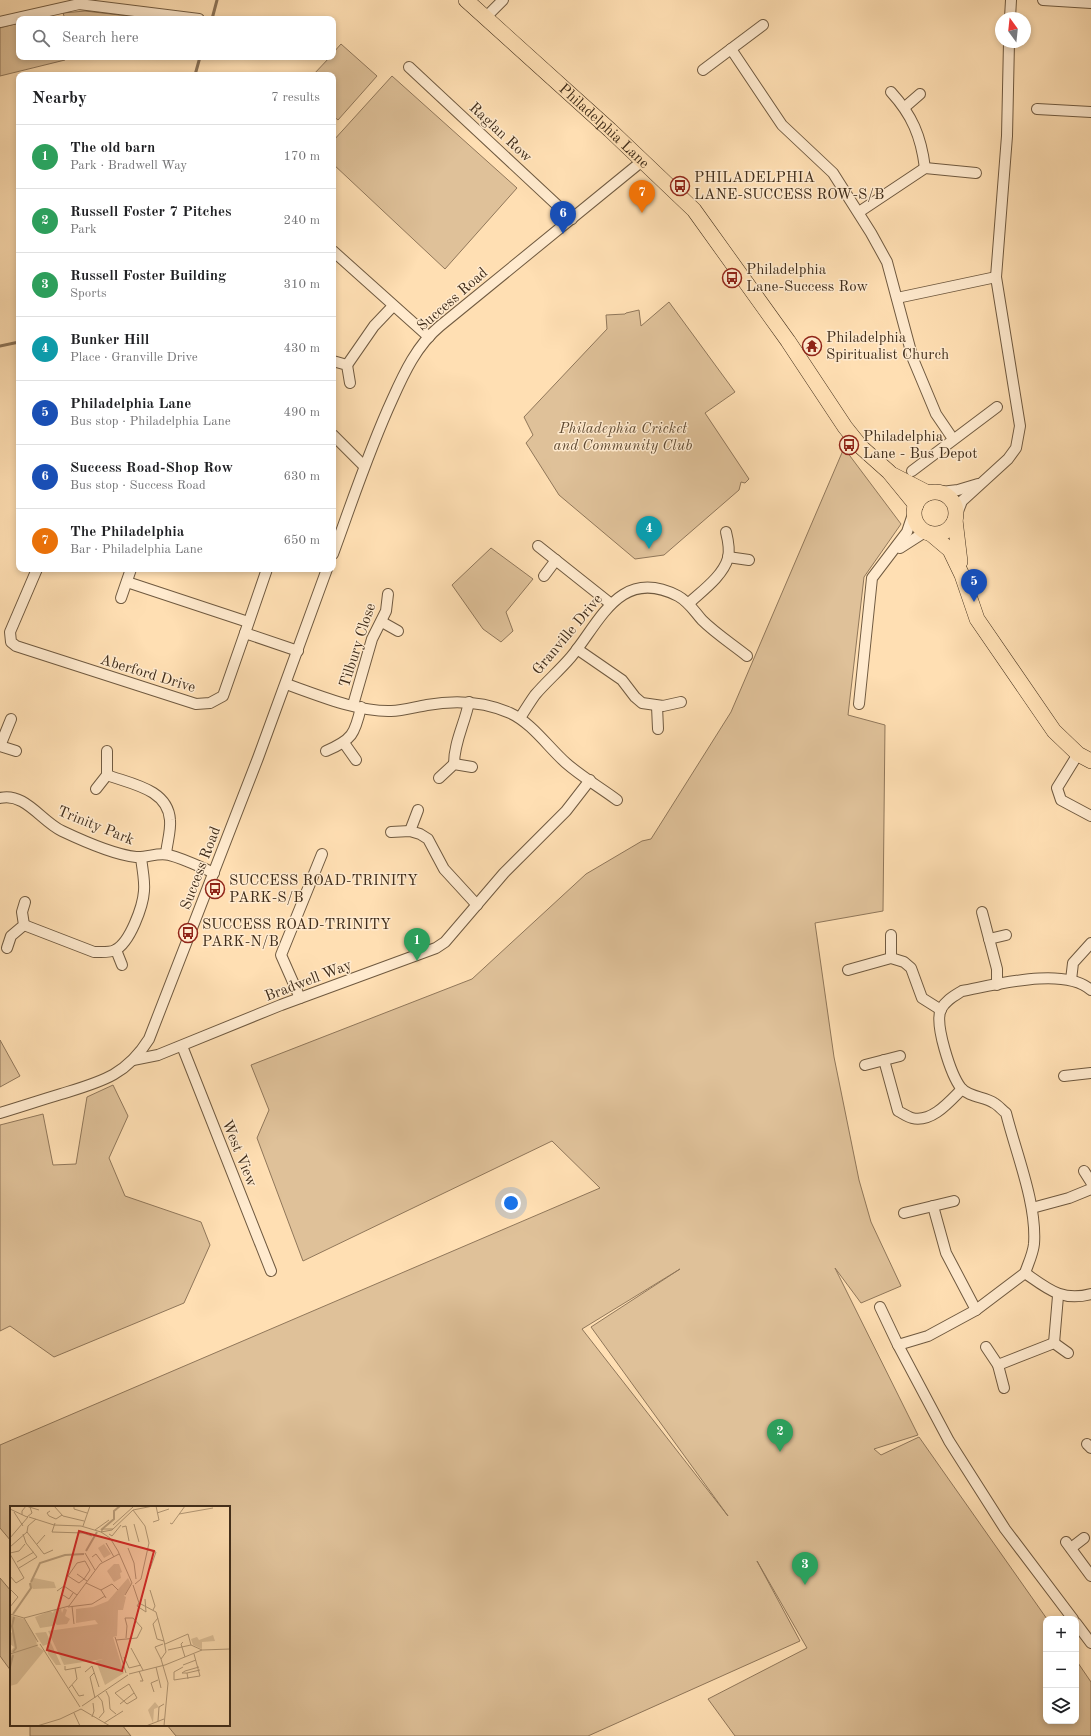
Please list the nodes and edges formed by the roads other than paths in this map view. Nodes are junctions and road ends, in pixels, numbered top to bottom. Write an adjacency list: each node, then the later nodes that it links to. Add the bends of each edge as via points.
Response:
1 (466, 0): 11 (main road, Philadelphia Lane)
2 (503, 0): 11 (street)
3 (1011, 0): 7 (street)
4 (1043, 0): 6 (street)
5 (65, 3): 8 (street); 9 (street)
6 (1091, 3)
7 (1010, 12)
8 (21, 16)
9 (175, 16)
10 (16, 17): 12 (street)
11 (485, 18): 23 (main road, Philadelphia Lane, via 610,130)
12 (0, 22)
13 (763, 25): 15 (street)
14 (1010, 48): 29 (street, via 1007,136)
15 (731, 49): 17 (street); 26 (street, via 782,125 833,173)
16 (409, 67): 27 (street, Raglan Row)
17 (703, 70)
18 (891, 92): 20 (street)
19 (920, 94): 20 (street)
20 (905, 108): 24 (street, via 923,149)
21 (1037, 109): 22 (street)
22 (1091, 112)
23 (641, 162): 27 (street, Success Road); 41 (main road, Philadelphia Lane, via 694,210 788,341 845,427 861,447)
24 (925, 168): 25 (street); 26 (street)
25 (976, 173)
26 (859, 212): 30 (street, via 887,262)
27 (572, 219): 32 (street, Success Road)
28 (336, 253): 31 (street)
29 (996, 277): 30 (street); 42 (street, via 1020,426 1016,448 1008,459)
30 (897, 298): 38 (street, via 913,359 936,414)
31 (393, 306): 32 (street); 34 (street, via 374,326)
32 (429, 337): 39 (street, Success Road, via 397,388)
33 (336, 362): 34 (street)
34 (347, 365): 35 (street)
35 (350, 383)
36 (997, 407): 38 (street)
37 (336, 438): 39 (street)
38 (953, 439): 40 (street)
39 (364, 466): 48 (street, Success Road)
40 (912, 471)
41 (889, 472): 43 (main road, Philadelphia Lane); 44 (main road, Philadelphia Lane)
42 (981, 482): 43 (street, via 958,490); 45 (street, via 962,501)
43 (935, 493): 44 (main road, via 919,500); 45 (main road, Philadelphia Lane, via 952,500)
44 (915, 508): 47 (main road, Philadelphia Lane, via 916,523); 50 (street, via 907,532)
45 (956, 517): 47 (main road, via 952,526 943,533); 58 (main road, Philadelphia Lane, via 956,539)
46 (726, 532): 51 (street)
47 (928, 533): 50 (street, via 910,540); 58 (main road, Philadelphia Lane, via 950,550)
48 (336, 538)
49 (538, 546): 52 (street)
50 (892, 554): 75 (street, via 872,578)
51 (728, 557): 53 (street); 63 (street, via 712,580)
52 (556, 560): 59 (street); 64 (street)
53 (749, 560)
54 (36, 572): 68 (street, Aberford Drive, via 10,632 11,642 16,646 196,704 210,703 223,696)
55 (130, 572): 60 (street)
56 (266, 572): 65 (street, Aberford Drive)
57 (326, 572): 70 (street, Success Road)
58 (962, 575): 86 (main road, Philadelphia Lane, via 977,619 1054,731)
59 (544, 576)
60 (126, 582): 62 (street); 65 (street)
61 (388, 594): 66 (street, Tilbury Close)
62 (121, 598)
63 (689, 603): 64 (street, Granville Drive, via 678,596 652,588 625,594); 71 (street, Granville Drive, via 702,620)
64 (611, 604): 69 (street, Granville Drive)
65 (248, 622): 68 (street, Aberford Drive)
66 (382, 622): 67 (street); 76 (street, Tilbury Close, via 372,639)
67 (398, 631)
68 (245, 633): 70 (street)
69 (577, 649): 77 (street, via 622,680 642,703); 78 (street, Granville Drive, via 535,695)
70 (298, 651): 72 (street, Success Road)
71 (747, 656)
72 (286, 684): 76 (street); 103 (street, Success Road)
73 (469, 702): 76 (street, via 444,702 391,711); 78 (street, via 509,712); 88 (street, via 454,751)
74 (681, 702): 77 (street)
75 (859, 704)
76 (357, 706): 81 (street, Tilbury Close, via 354,732)
77 (657, 706): 80 (street)
78 (520, 718): 92 (street, via 567,763)
79 (11, 719): 82 (street)
80 (658, 729)
81 (344, 743): 85 (street); 87 (street)
82 (0, 746): 83 (street)
83 (16, 751)
84 (107, 751): 90 (street)
85 (326, 751)
86 (1085, 758): 97 (street, via 1057,788 1061,800)
87 (356, 760)
88 (454, 764): 89 (street); 91 (street)
89 (472, 767)
90 (107, 774): 93 (street); 100 (street, via 156,793 164,802 170,820)
91 (439, 778)
92 (590, 780): 95 (street); 105 (street, Bradwell Way, via 566,811 504,873)
93 (96, 789)
94 (0, 798): 102 (street, Trinity Park, via 19,799 25,802 62,831 122,854)
95 (618, 800)
96 (418, 810): 98 (street)
97 (1091, 816)
98 (410, 831): 99 (street); 105 (street, via 428,839 444,869)
99 (391, 832)
100 (166, 854): 102 (street, Trinity Park); 103 (street, Trinity Park)
101 (322, 854): 120 (street, via 281,955)
102 (141, 857): 113 (street, Trinity Park, via 144,890 142,902 131,932)
103 (214, 873): 124 (street, Success Road, via 155,1026 141,1052)
104 (24, 902): 107 (street)
105 (477, 905): 120 (street, Bradwell Way, via 445,942 436,948)
106 (982, 912): 110 (street)
107 (24, 925): 112 (street, via 11,936); 113 (street, via 94,952)
108 (891, 935): 114 (street)
109 (1006, 935): 110 (street)
110 (989, 939): 118 (street, via 997,969)
111 (1091, 943): 117 (street, via 1074,963)
112 (7, 948)
113 (116, 950): 115 (street)
114 (891, 958): 116 (street); 121 (street, via 904,962 911,968 922,998)
115 (122, 965)
116 (848, 970)
117 (1071, 980): 118 (street, via 1052,977); 119 (street)
118 (997, 985): 121 (street, via 962,991 950,998)
119 (1091, 990)
120 (300, 998): 122 (street, Bradwell Way)
121 (941, 1010): 129 (street, via 940,1024 951,1069)
122 (182, 1046): 124 (street, Bradwell Way, via 158,1055); 138 (street, West View)
123 (900, 1056): 125 (street)
124 (133, 1060): 130 (street, Success Road, via 119,1072 95,1084)
125 (884, 1060): 126 (street); 129 (street, via 898,1110 912,1118 930,1117)
126 (865, 1065)
127 (1091, 1074): 128 (street)
128 (1064, 1076)
129 (962, 1089): 136 (street, via 994,1103 1006,1113)
130 (0, 1113)
131 (1084, 1172): 132 (street)
132 (1091, 1182)
133 (1091, 1189): 136 (street)
134 (954, 1201): 135 (street)
135 (933, 1206): 137 (street); 143 (street, via 946,1253)
136 (1032, 1208): 139 (street, via 1034,1246)
137 (904, 1213)
138 (271, 1271)
139 (1025, 1274): 141 (street); 143 (street)
140 (1091, 1294): 141 (street, via 1079,1298)
141 (1058, 1296): 144 (street)
142 (880, 1307): 145 (street)
143 (976, 1310): 145 (street, via 928,1336)
144 (1054, 1343): 147 (street); 148 (street)
145 (898, 1345): 152 (street, via 949,1440 1005,1529)
146 (986, 1347): 148 (street)
147 (1068, 1353)
148 (998, 1365): 149 (street)
149 (1004, 1388)
150 (1084, 1538): 151 (street, via 1068,1545)
151 (1091, 1576)
152 (1071, 1616)
153 (1079, 1627): 154 (street)
154 (1091, 1643)

